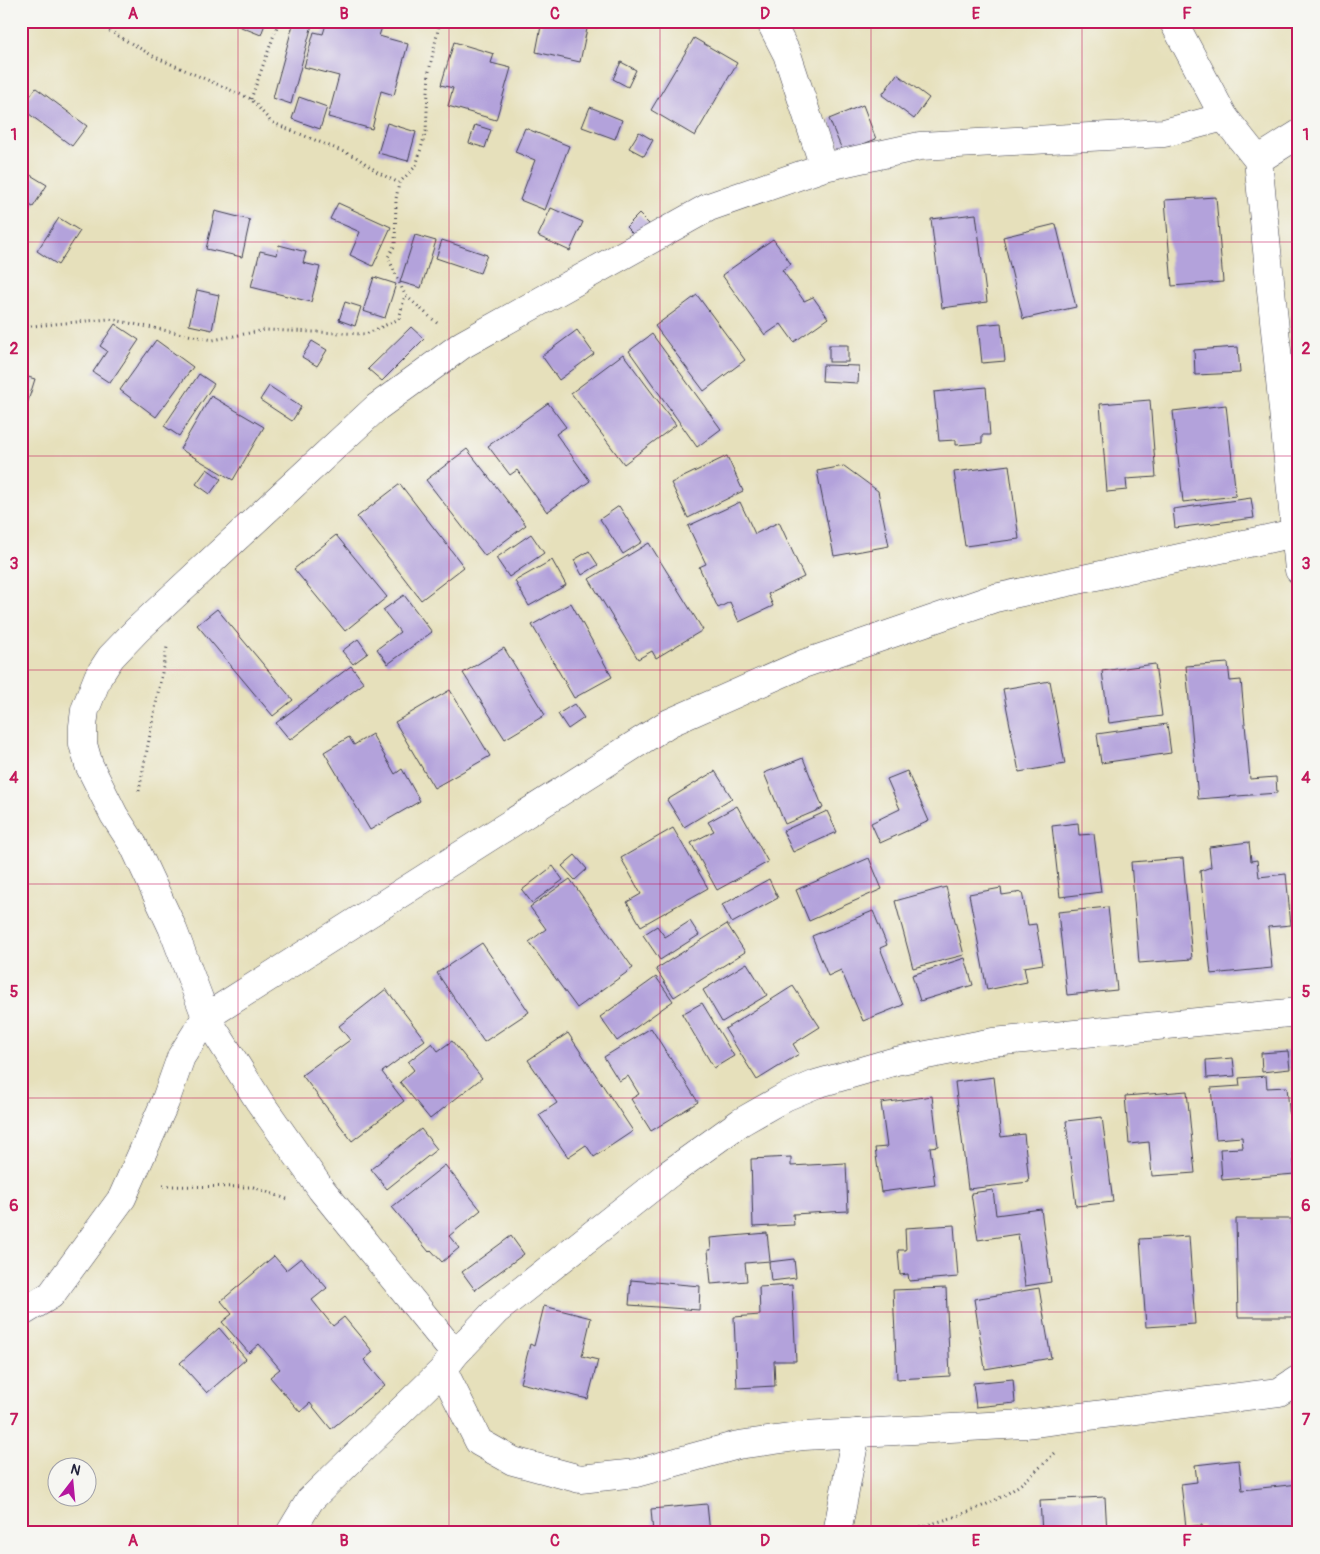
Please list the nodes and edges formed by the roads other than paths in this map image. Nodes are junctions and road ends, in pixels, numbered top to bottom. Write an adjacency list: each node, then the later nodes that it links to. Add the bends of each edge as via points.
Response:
1 (770, 21): 6 (street, via 787,54)
2 (1173, 21): 3 (street)
3 (1224, 117): 5 (street); 6 (street, via 1164,133 920,146)
4 (1299, 134): 5 (street)
5 (1258, 160): 7 (street)
6 (824, 167): 10 (street, via 709,206 462,345 377,407 111,657 90,694 83,744 89,765 134,846 172,927)
7 (1298, 532): 8 (street); 10 (street, via 995,598 803,664 669,723)
8 (1299, 570)
9 (1299, 1012): 12 (street, via 993,1042 896,1061 808,1087 741,1122 670,1173 496,1311)
10 (206, 1017): 11 (street, via 181,1057 165,1102 122,1198 51,1295); 12 (street, via 321,1190)
11 (21, 1313)
12 (449, 1362): 14 (street, via 479,1442 513,1462 580,1479 636,1473 738,1445); 15 (street, via 310,1500)
13 (1299, 1379): 14 (street, via 1279,1392 1092,1416 1025,1424)
14 (856, 1432): 16 (street)
15 (290, 1533)
16 (837, 1533)

